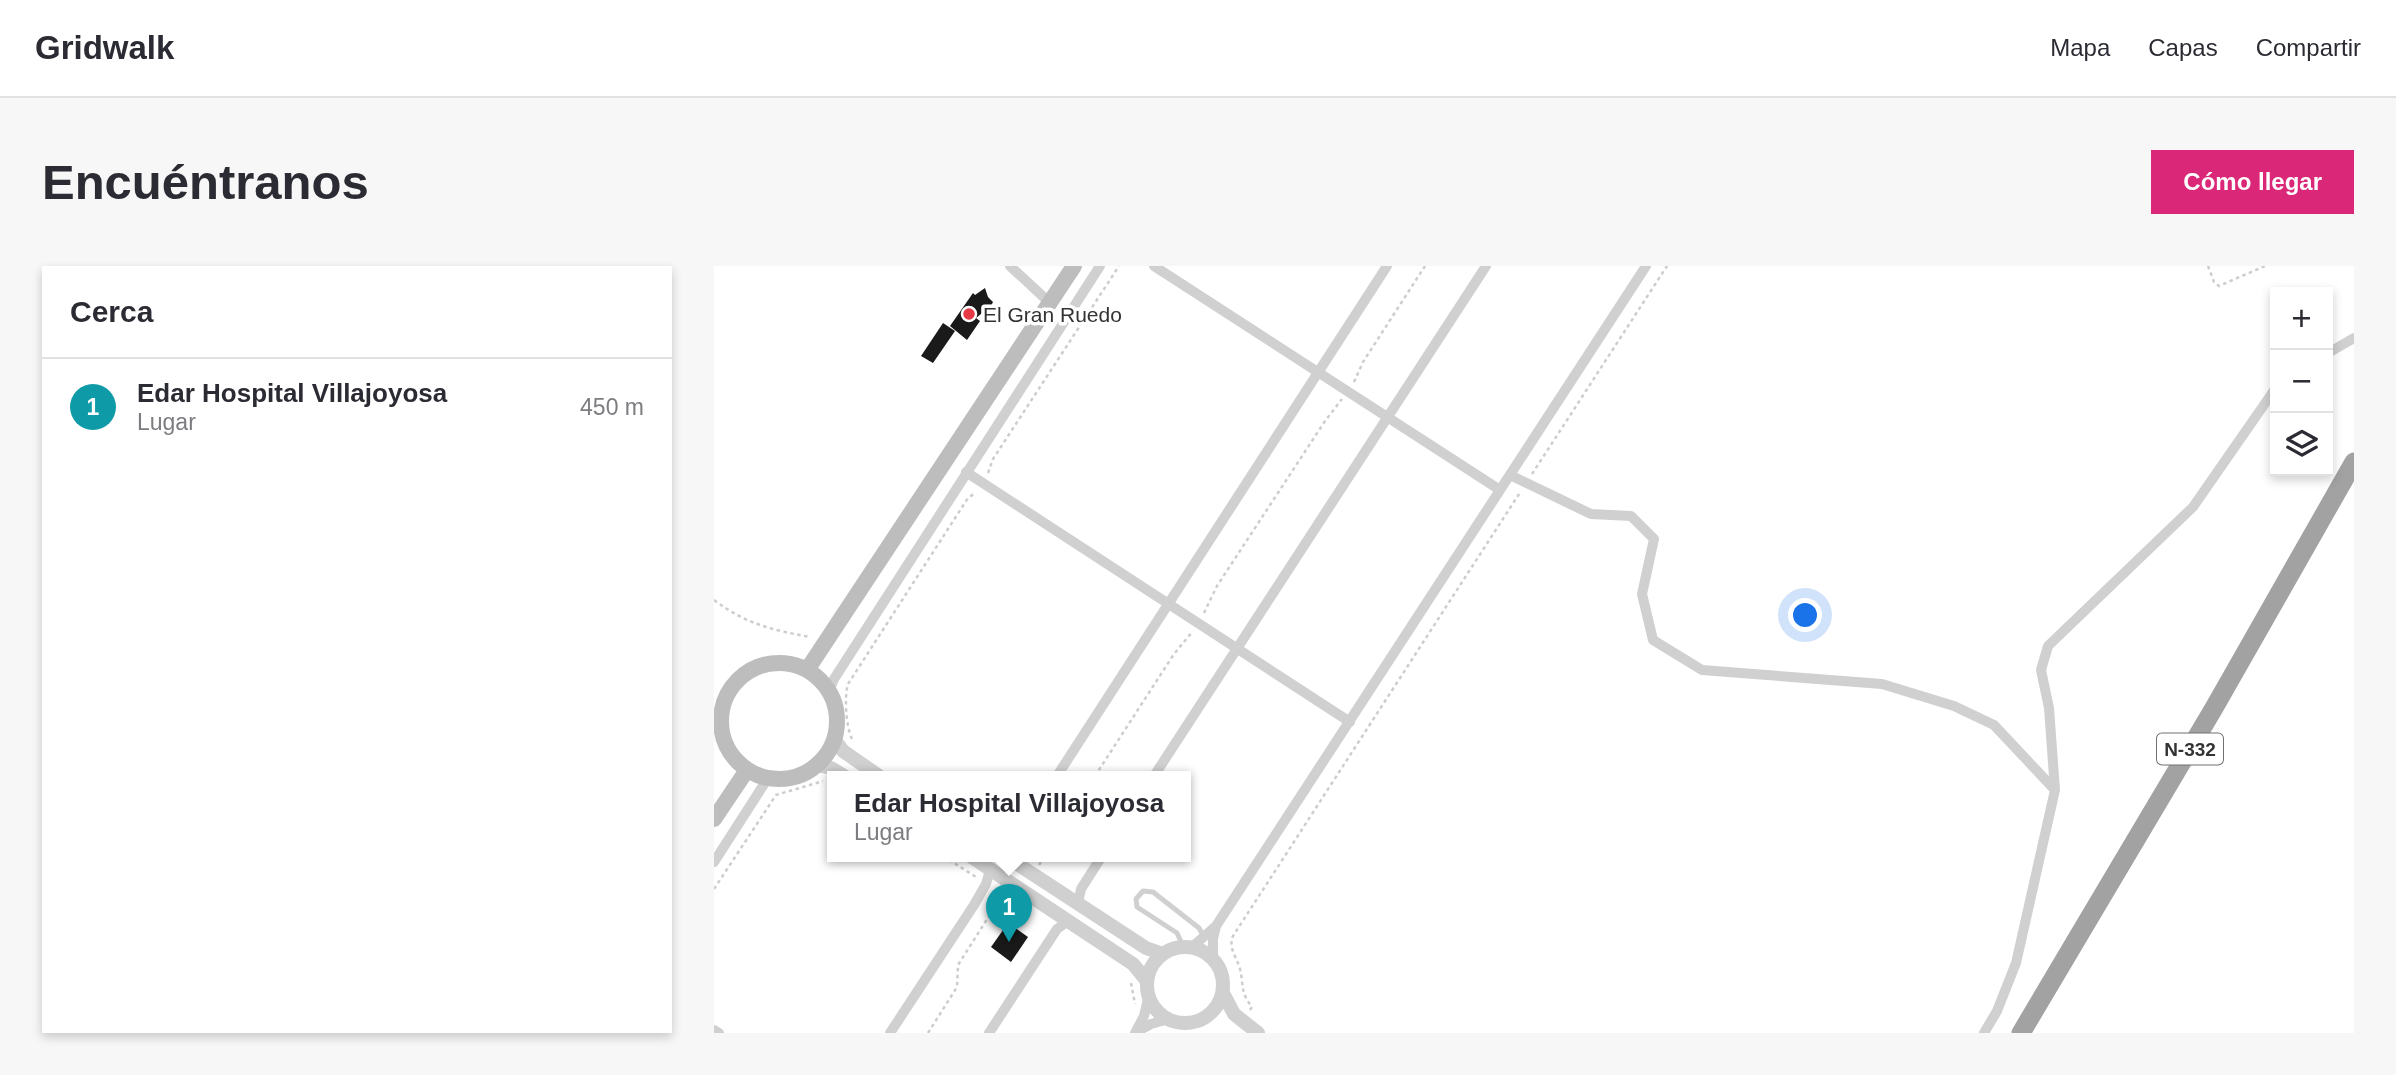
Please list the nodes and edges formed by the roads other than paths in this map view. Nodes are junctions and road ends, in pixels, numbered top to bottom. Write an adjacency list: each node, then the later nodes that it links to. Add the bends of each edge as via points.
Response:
1 (1010, 266): 8 (street)
2 (1074, 266): 8 (main road)
3 (1100, 266): 15 (street)
4 (1154, 266): 11 (street)
5 (1387, 266): 11 (street)
6 (1486, 266): 13 (street)
7 (1646, 266): 16 (street)
8 (1050, 303): 20 (main road)
9 (2354, 338): 10 (street)
10 (2333, 351)
11 (1318, 372): 13 (street); 18 (street)
12 (2270, 396): 31 (street, via 2193,507 2048,646 2041,670 2049,708)
13 (1388, 417): 17 (street); 19 (street)
14 (2354, 462): 57 (highway, N-332)
15 (966, 472): 18 (street); 21 (street)
16 (1510, 475): 17 (street); 31 (street, via 1591,514 1631,516 1654,539 1642,594 1653,640 1702,670 1882,684 1954,706 1994,725)
17 (1500, 490): 22 (street)
18 (1168, 604): 19 (street); 28 (street)
19 (1237, 648): 22 (street); 29 (street)
20 (807, 670): 21 (main road); 25 (main road, via 773,663 741,677 729,691 722,708 725,743)
21 (829, 691): 23 (main road, via 836,709)
22 (1350, 722): 40 (street)
23 (834, 739): 24 (main road); 27 (street)
24 (818, 765): 26 (street); 30 (main road, via 798,776)
25 (747, 770): 30 (main road); 32 (main road)
26 (836, 771)
27 (872, 771)
28 (1060, 771)
29 (1157, 771)
30 (768, 779): 33 (street)
31 (2055, 790): 56 (street, via 2016,963)
32 (714, 819)
33 (714, 862)
34 (979, 862): 37 (street)
35 (1013, 862): 38 (street)
36 (1098, 862): 38 (street)
37 (990, 870): 39 (street); 52 (street, via 974,905)
38 (1078, 903): 43 (street, via 1146,948)
39 (1068, 921): 45 (street, via 1138,968); 53 (street, via 1057,929)
40 (1216, 926): 41 (street); 44 (street)
41 (1204, 938): 42 (street); 42 (lane, via 1199,928 1153,892 1143,891 1136,899 1137,907 1177,933)
42 (1188, 948): 43 (street); 44 (street)
43 (1163, 954): 45 (street, via 1150,968)
44 (1213, 960): 46 (street, via 1221,974)
45 (1148, 988): 48 (street, via 1156,1010); 54 (street)
46 (1223, 993): 47 (street); 49 (street)
47 (1205, 1016): 48 (street, via 1190,1021); 49 (street)
48 (1169, 1019): 54 (street)
49 (1242, 1022): 55 (street)
50 (714, 1030): 51 (street)
51 (719, 1033)
52 (890, 1033)
53 (989, 1033)
54 (1135, 1033)
55 (1258, 1033)
56 (1984, 1033)
57 (2021, 1033)

